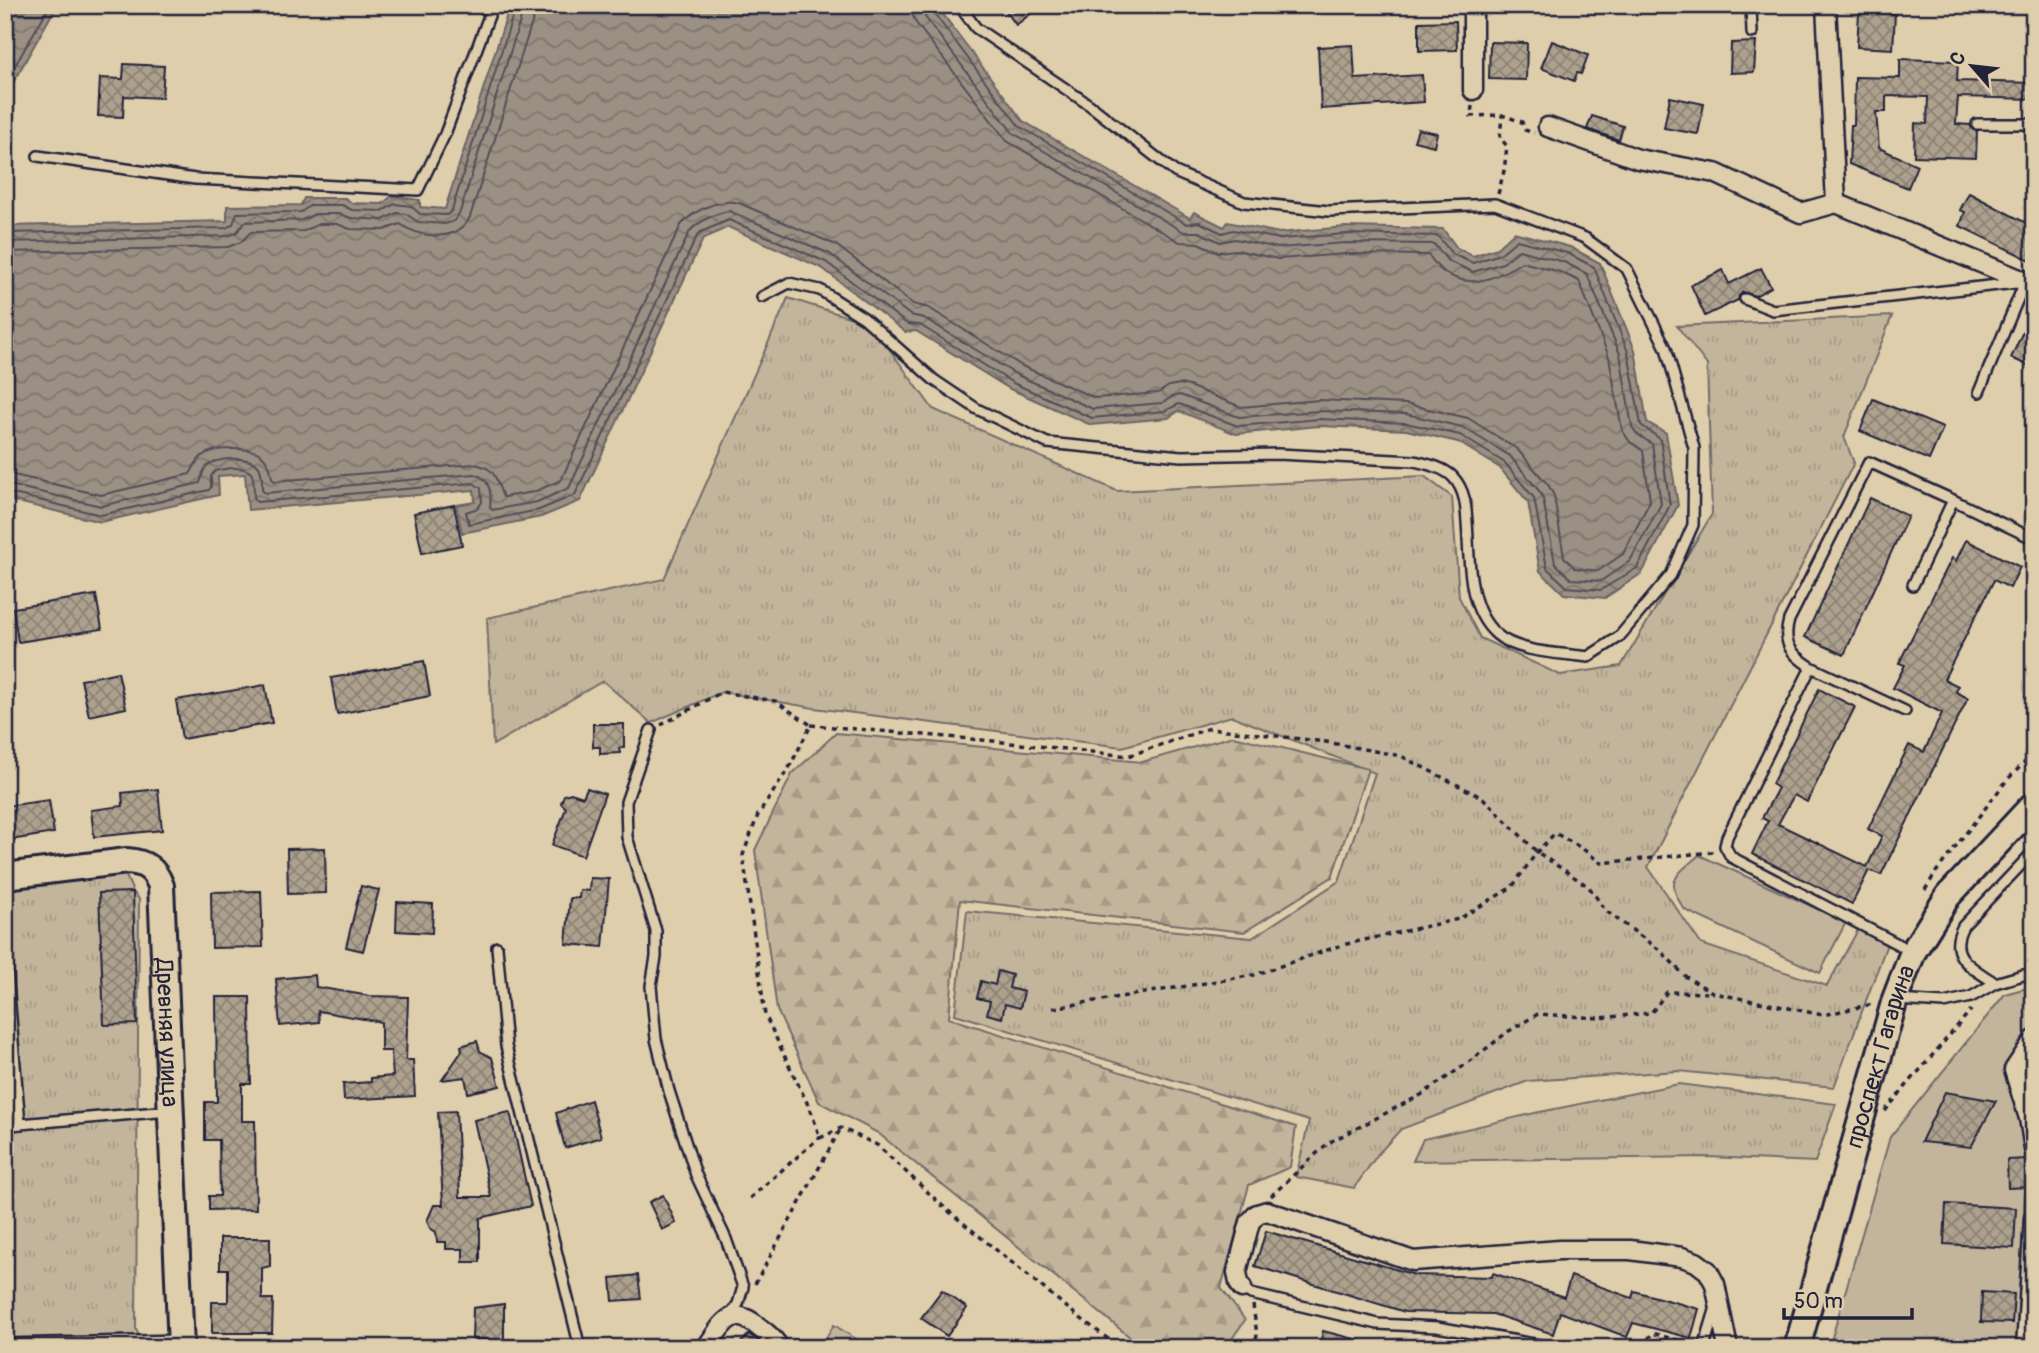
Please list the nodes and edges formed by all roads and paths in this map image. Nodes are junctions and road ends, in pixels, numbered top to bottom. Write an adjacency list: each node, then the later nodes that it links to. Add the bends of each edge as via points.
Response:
1 (493, 5): 12 (lane, via 418,190 195,179)
2 (959, 5): 14 (lane, via 976,27 1091,106 1175,172 1244,202 1329,211)
3 (1473, 5): 7 (street)
4 (1751, 5): 6 (lane)
5 (1826, 5): 13 (street)
6 (1752, 33)
7 (1473, 90): 8 (path, via 1471,116)
8 (1502, 115): 11 (path, via 1541,135); 14 (path, via 1500,138 1507,146)
9 (1977, 124): 10 (lane)
10 (2034, 124)
11 (1548, 127): 13 (street, via 1638,159 1715,173 1801,213)
12 (38, 156)
13 (1836, 203): 15 (street)
14 (1495, 204): 16 (lane, via 1585,238 1627,269 1666,348 1694,448 1693,525 1671,575 1619,637 1588,657 1521,648 1496,634 1473,593 1465,498 1452,476 1433,465 1278,454 1181,456 1048,443 977,410 934,380 864,318 820,290 789,283)
15 (2029, 284): 17 (lane, via 1773,310); 18 (lane)
16 (762, 297)
17 (1745, 299)
18 (1979, 392)
19 (1953, 500): 20 (lane); 21 (lane); 22 (lane, via 1869,461 1786,629 1790,649)
20 (2034, 539)
21 (1913, 585)
22 (1811, 667): 23 (lane); 27 (lane, via 1727,837)
23 (1905, 711)
24 (811, 725): 25 (path, via 775,701 722,692); 29 (path, via 1128,756 1210,728 1326,742 1401,756 1483,798); 46 (path, via 758,815 743,855 765,1015)
25 (651, 730): 54 (lane, via 626,802 627,837 656,930 651,986 656,1039 666,1078 696,1175 743,1287)
26 (2034, 804): 33 (main road, проспект Гагарина, via 1948,896)
27 (1726, 850): 29 (path, via 1601,863 1555,833); 33 (lane, via 1731,858)
28 (2034, 851): 35 (lane, via 1958,934 1963,961)
29 (1537, 852): 36 (path, via 1589,887 1606,911 1661,951 1686,977); 38 (path, via 1512,887 1459,919 1342,945 1254,975)
30 (5, 876): 41 (main road, Древняя улица, via 127,861 149,866 158,876)
31 (5, 947): 43 (lane)
32 (497, 947): 58 (lane, via 506,1046)
33 (1913, 952): 37 (main road, проспект Гагарина)
34 (2034, 975): 35 (lane)
35 (1995, 983): 37 (lane, via 1944,1003)
36 (1714, 993): 37 (path, via 1824,1015); 49 (path, via 1668,992 1651,1013 1599,1018 1538,1014 1421,1095 1328,1143 1275,1190)
37 (1895, 999): 68 (main road, проспект Гагарина)
38 (1053, 1008)
39 (1973, 1008): 42 (path)
40 (2034, 1040): 47 (street, via 2014,1070)
41 (171, 1111): 43 (lane); 56 (main road, Древняя улица)
42 (1883, 1113)
43 (20, 1124): 44 (lane)
44 (5, 1125)
45 (841, 1128): 46 (path); 51 (path); 61 (path, via 877,1144 946,1209 1097,1331)
46 (820, 1137): 48 (path)
47 (2034, 1149)
48 (750, 1198)
49 (1257, 1214): 52 (street, via 1250,1222 1237,1272); 53 (street, via 1267,1211 1413,1261 1559,1251 1630,1250 1682,1256 1708,1271)
50 (2034, 1218): 69 (street)
51 (774, 1252)
52 (1246, 1291): 64 (path, via 1257,1335); 65 (lane, via 1378,1324 1437,1326)
53 (1718, 1298): 57 (lane); 67 (street)
54 (727, 1320): 59 (street); 60 (street, via 748,1318)
55 (5, 1344): 56 (lane)
56 (181, 1344)
57 (1704, 1347): 66 (path, via 1652,1333)
58 (580, 1348)
59 (706, 1348)
60 (779, 1348)
61 (1138, 1348)
62 (1203, 1348): 63 (path, via 1216,1344)
63 (1237, 1348)
64 (1253, 1348)
65 (1557, 1348)
66 (1643, 1348)
67 (1728, 1348)
68 (1797, 1348)
69 (2026, 1348)

